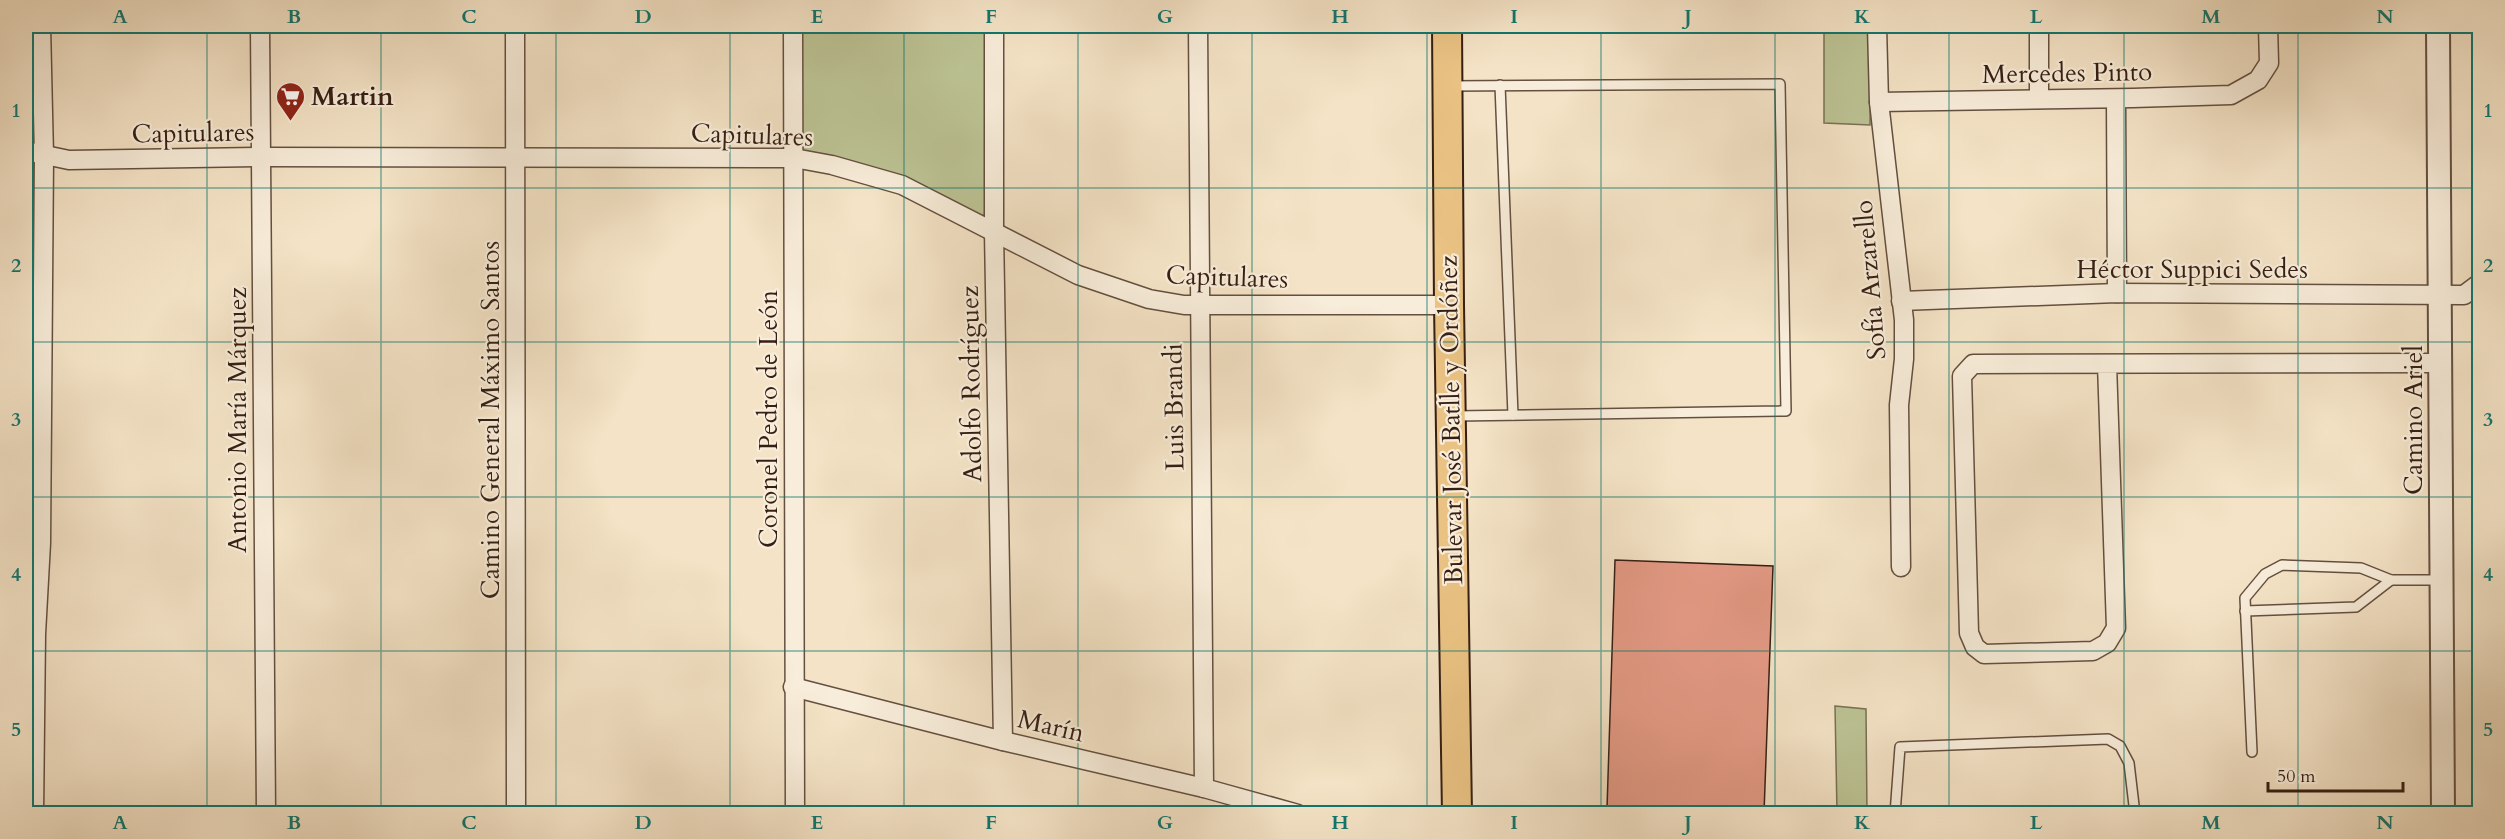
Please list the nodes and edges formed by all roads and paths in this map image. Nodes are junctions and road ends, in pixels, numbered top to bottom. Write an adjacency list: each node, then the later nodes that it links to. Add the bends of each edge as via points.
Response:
1 (41, 26): 18 (street)
2 (260, 26): 19 (street, Antonio María Márquez)
3 (515, 26): 21 (street, Camino General Máximo Santos)
4 (793, 26): 20 (street, Coronel Pedro de León)
5 (994, 26): 22 (street, Adolfo Rodríguez)
6 (1198, 26): 28 (street, Luis Brandi)
7 (1447, 26): 13 (main road, Bulevar José Batlle y Ordóñez)
8 (1877, 26): 16 (street, Sofía Arzarello)
9 (2039, 26): 14 (street)
10 (2268, 26): 15 (street, Mercedes Pinto, via 2269,63 2253,83 2231,95)
11 (2438, 26): 25 (street, Camino Ariel)
12 (1500, 85): 13 (lane); 32 (lane); 32 (lane, via 1780,84 1786,411)
13 (1447, 86): 27 (main road, Bulevar José Batlle y Ordóñez)
14 (2039, 99): 15 (street, Mercedes Pinto); 16 (street, Mercedes Pinto)
15 (2116, 99): 24 (street)
16 (1879, 102): 26 (street, Sofía Arzarello)
17 (26, 150): 18 (street, Capitulares)
18 (44, 156): 19 (street, Capitulares, via 69,160); 31 (street)
19 (260, 157): 21 (street, Capitulares); 44 (street, Antonio María Márquez)
20 (794, 158): 21 (street, Capitulares); 22 (street, Capitulares, via 902,185); 39 (street, Coronel Pedro de León)
21 (516, 159): 45 (street, Camino General Máximo Santos)
22 (994, 232): 28 (street, Capitulares, via 1088,279 1149,299); 40 (street, Adolfo Rodríguez)
23 (2480, 283): 25 (street, Héctor Suppici Sedes, via 2464,295)
24 (2117, 293): 25 (street, Héctor Suppici Sedes); 26 (street, Héctor Suppici Sedes)
25 (2440, 295): 29 (street, Camino Ariel)
26 (1902, 301): 34 (street, Sofía Arzarello)
27 (1449, 304): 28 (street, Capitulares); 33 (main road, Bulevar José Batlle y Ordóñez)
28 (1199, 305): 42 (street, Luis Brandi)
29 (2441, 363): 30 (street); 36 (street, Camino Ariel)
30 (2107, 364): 30 (street, via 1973,364 1962,376 1969,633 1975,647 1984,654 2093,651 2107,643 2116,628)
31 (34, 390): 38 (street, via 41,543)
32 (1513, 415): 33 (lane)
33 (1451, 416): 48 (main road, Bulevar José Batlle y Ordóñez)
34 (1901, 567)
35 (2391, 580): 36 (lane); 37 (lane, via 2356,607); 37 (lane, via 2361,568 2282,565 2265,574 2245,598)
36 (2442, 580): 51 (street, Camino Ariel)
37 (2246, 611): 41 (lane)
38 (31, 634): 43 (street)
39 (793, 687): 40 (street, Marín); 46 (street, Coronel Pedro de León)
40 (1003, 741): 42 (street, Marín)
41 (2252, 752)
42 (1203, 788): 47 (street, Marín)
43 (34, 813)
44 (266, 813)
45 (516, 813)
46 (795, 813)
47 (1298, 813)
48 (1457, 813)
49 (1895, 813): 50 (lane, via 1900,747 2108,739 2120,746 2129,764)
50 (2135, 813)
51 (2443, 813)

